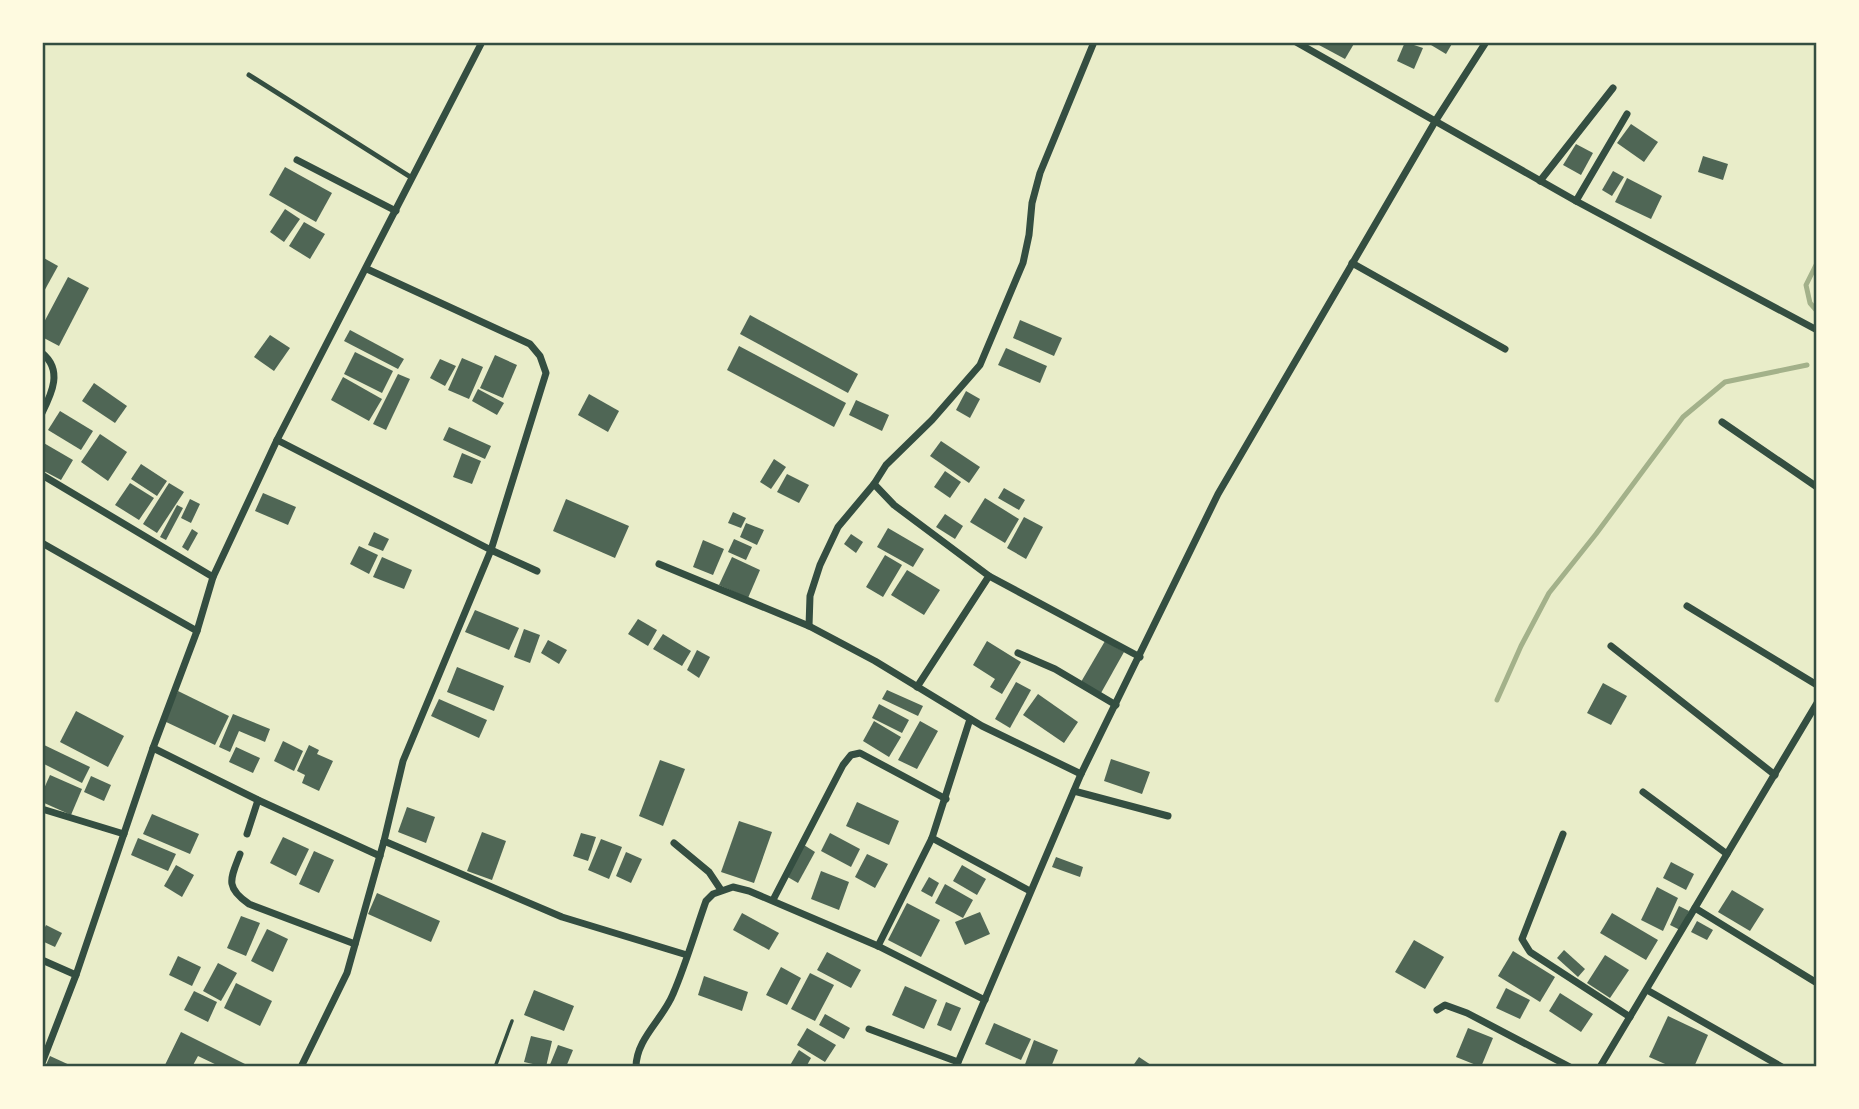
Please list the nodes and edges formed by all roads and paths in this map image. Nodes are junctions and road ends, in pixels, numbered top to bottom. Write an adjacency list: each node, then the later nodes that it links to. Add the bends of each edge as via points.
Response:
1 (482, 42): 10 (street)
2 (1094, 42): 23 (street, via 1040,173 1023,262 980,365 886,465)
3 (1486, 42): 8 (street)
4 (1301, 43): 8 (street)
5 (249, 75): 10 (lane)
6 (1613, 88): 11 (street)
7 (1628, 114): 12 (street)
8 (1436, 120): 11 (street); 14 (street)
9 (297, 160): 13 (street)
10 (412, 178): 13 (street)
11 (1540, 181): 12 (street)
12 (1576, 201): 16 (street)
13 (396, 211): 15 (street)
14 (1352, 263): 17 (street); 36 (street, via 1218,494)
15 (367, 268): 21 (street); 26 (street, via 530,344 540,356 546,373)
16 (1817, 330)
17 (1505, 349)
18 (42, 354): 19 (street, via 54,368 55,383)
19 (42, 413)
20 (1722, 422): 24 (street)
21 (277, 440): 26 (street); 30 (street)
22 (42, 475): 30 (street)
23 (874, 484): 29 (street, via 894,505); 32 (street, via 844,518 827,548 810,596)
24 (1817, 487)
25 (42, 543): 33 (street)
26 (491, 550): 28 (street); 55 (street, via 403,761)
27 (659, 564): 32 (street)
28 (537, 571)
29 (989, 576): 36 (street); 38 (street)
30 (213, 577): 33 (street)
31 (1687, 606): 37 (street)
32 (809, 626): 38 (street)
33 (197, 631): 42 (street)
34 (1611, 646): 44 (street)
35 (1018, 653): 40 (street)
36 (1140, 657): 40 (street)
37 (1817, 685)
38 (918, 687): 41 (street)
39 (1817, 704): 44 (street)
40 (1116, 705): 43 (street)
41 (970, 719): 43 (street); 47 (street)
42 (153, 748): 48 (street); 51 (street)
43 (1082, 774): 45 (street)
44 (1775, 775): 58 (street)
45 (1074, 791): 50 (street); 61 (street)
46 (1643, 792): 58 (street)
47 (946, 799): 54 (street); 62 (street, via 860,753 851,755)
48 (258, 800): 52 (street); 59 (street)
49 (42, 809): 51 (street)
50 (1168, 816)
51 (124, 834): 68 (street)
52 (247, 834)
53 (1563, 834): 73 (street, via 1522,939 1530,952)
54 (932, 838): 61 (street); 65 (street)
55 (384, 841): 59 (street); 66 (street, via 562,917)
56 (674, 843): 60 (street, via 709,872)
57 (240, 854): 64 (street, via 232,888 248,904)
58 (1727, 855): 63 (street)
59 (380, 856): 64 (street)
60 (721, 890): 62 (street, via 733,887); 66 (street, via 706,901)
61 (1030, 891): 71 (street)
62 (773, 900): 65 (street)
63 (1695, 908): 69 (street); 70 (street)
64 (355, 944): 78 (street, via 347,973)
65 (878, 946): 71 (street)
66 (687, 955): 80 (street, via 672,998 652,1026)
67 (42, 960): 68 (street)
68 (76, 975): 76 (street)
69 (1817, 983)
70 (1647, 990): 73 (street); 83 (street)
71 (985, 1000): 77 (street)
72 (1437, 1010): 81 (street, via 1445,1005 1467,1013)
73 (1630, 1017): 82 (street)
74 (512, 1021): 79 (path)
75 (869, 1029): 77 (street)
76 (42, 1063)
77 (957, 1065)
78 (302, 1067)
79 (495, 1067)
80 (636, 1067)
81 (1570, 1067)
82 (1600, 1067)
83 (1782, 1067)

